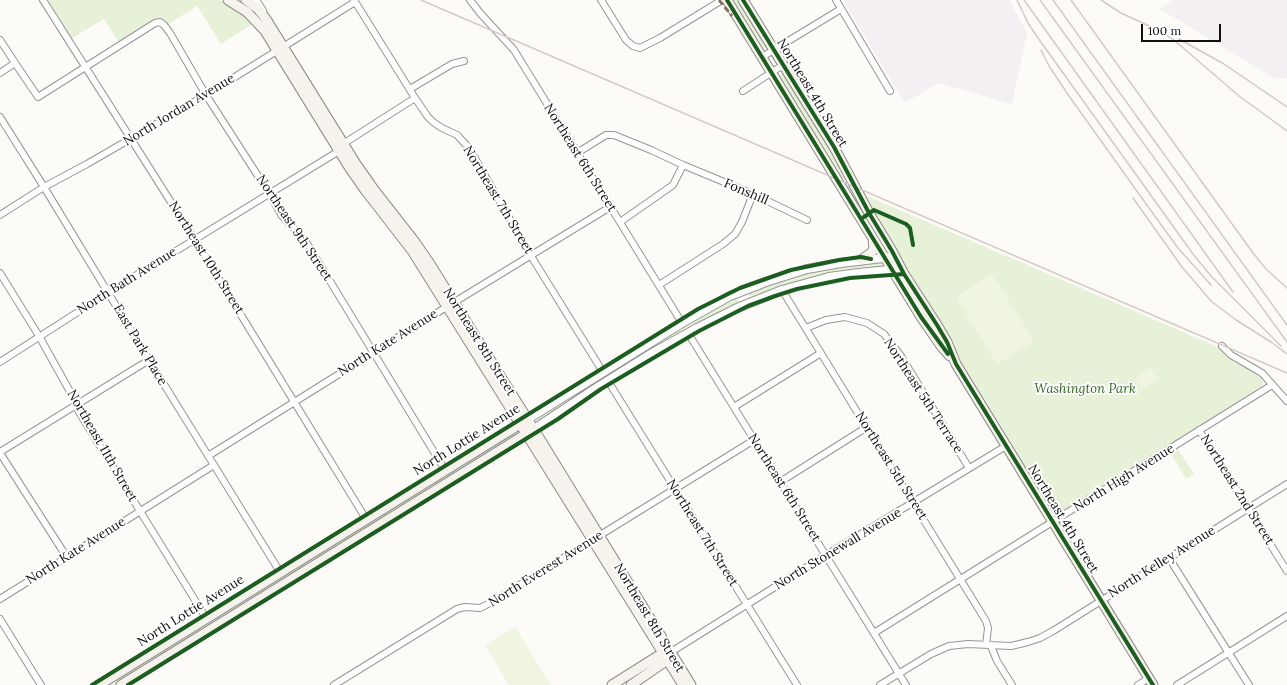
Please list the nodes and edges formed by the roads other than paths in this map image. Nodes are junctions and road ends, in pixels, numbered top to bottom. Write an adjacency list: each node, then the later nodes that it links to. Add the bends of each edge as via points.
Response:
1 (43, 0): 21 (street, Northeast 10th Street)
2 (228, 0): 15 (main road, via 253,17)
3 (246, 0): 13 (main road)
4 (255, 0): 13 (street)
5 (470, 0): 32 (street, Northeast 6th Street, via 514,50)
6 (601, 0): 7 (street, via 626,40 632,46 640,48)
7 (722, 0)
8 (727, 0): 17 (main road, Northeast 4th Street)
9 (744, 0): 16 (main road, Northeast 4th Street)
10 (836, 0): 12 (street)
11 (355, 1): 15 (street, North Jordan Avenue); 24 (street, Northeast 7th Street)
12 (841, 9): 16 (street); 26 (street)
13 (266, 19): 15 (main road)
14 (0, 40): 19 (street)
15 (280, 48): 27 (street, North Jordan Avenue); 31 (main road, Northeast 8th Street)
16 (774, 49): 17 (street); 20 (main road, Northeast 4th Street)
17 (762, 57): 23 (main road, Northeast 4th Street)
18 (464, 61): 24 (street, via 452,64)
19 (15, 63): 21 (street, via 38,97); 22 (street)
20 (783, 65): 23 (street); 44 (main road, Northeast 4th Street, via 834,147 857,193)
21 (86, 68): 27 (street, Northeast 9th Street, via 160,22 170,33); 30 (street, Northeast 10th Street)
22 (0, 72)
23 (772, 72): 25 (street); 41 (main road, Northeast 4th Street)
24 (410, 89): 28 (street, Northeast 7th Street)
25 (743, 91)
26 (890, 91)
27 (206, 95): 30 (street, North Jordan Avenue); 35 (street, Northeast 9th Street)
28 (415, 98): 31 (street, North Bath Avenue); 43 (street, Northeast 7th Street, via 433,122 457,135 468,148)
29 (0, 117): 34 (street, East Park Place)
30 (130, 139): 34 (street, North Jordan Avenue); 42 (street, Northeast 10th Street)
31 (341, 148): 35 (street, North Bath Avenue); 53 (main road, Northeast 8th Street, via 365,190 409,245)
32 (577, 153): 33 (street, via 606,135 614,135); 37 (street, Northeast 6th Street)
33 (683, 165): 36 (street, Fonshill); 40 (street, via 673,185)
34 (44, 187): 38 (street, North Jordan Avenue); 52 (street, East Park Place)
35 (269, 193): 42 (street, North Bath Avenue); 59 (street, Northeast 9th Street, via 282,216 305,240)
36 (752, 194): 39 (street, Fonshill); 50 (street, via 735,234)
37 (610, 207): 40 (street, Northeast 6th Street); 43 (street, North Kate Avenue)
38 (0, 215)
39 (807, 220)
40 (620, 222): 50 (street, Northeast 6th Street)
41 (873, 238): 45 (main road, Northeast 4th Street); 46 (main road, via 873,250)
42 (195, 240): 52 (street, North Bath Avenue); 68 (street, Northeast 10th Street)
43 (531, 256): 53 (street, North Kate Avenue); 64 (street, Northeast 7th Street)
44 (896, 257): 45 (street, North Lottie Avenue); 47 (main road, Northeast 4th Street)
45 (885, 258): 46 (street, North Lottie Avenue); 48 (main road, Northeast 4th Street)
46 (861, 260): 54 (street, North Lottie Avenue, via 807,270 766,282 725,299)
47 (902, 269): 48 (street, North Lottie Avenue); 63 (main road, Northeast 4th Street, via 937,325)
48 (892, 270): 51 (street, North Lottie Avenue, via 829,277); 63 (main road, Northeast 4th Street, via 933,334)
49 (0, 273): 57 (street, Northeast 11th Street)
50 (659, 285): 54 (street, Northeast 6th Street)
51 (782, 290): 55 (street, Northeast 5th Street); 56 (street, North Lottie Avenue, via 737,308)
52 (109, 292): 57 (street, North Bath Avenue); 61 (street, East Park Place)
53 (451, 304): 59 (street, North Kate Avenue); 71 (main road, Northeast 8th Street)
54 (682, 323): 64 (street, North Lottie Avenue)
55 (806, 328): 60 (street, Northeast 5th Street); 81 (street, Northeast 5th Terrace, via 826,320 845,317 863,321 878,330 893,345)
56 (688, 333): 65 (street, North Lottie Avenue); 70 (street, Northeast 6th Street)
57 (39, 336): 62 (street, North Bath Avenue); 69 (street, Northeast 11th Street)
58 (1222, 346): 66 (street, via 1231,355 1258,370)
59 (373, 353): 68 (street, North Kate Avenue); 82 (street, Northeast 9th Street)
60 (821, 353): 70 (street); 72 (street, Northeast 5th Street)
61 (149, 360): 69 (street); 79 (street, East Park Place)
62 (0, 362)
63 (956, 364): 77 (main road, Northeast 4th Street)
64 (603, 372): 71 (street, North Lottie Avenue)
65 (608, 381): 74 (street, North Lottie Avenue); 85 (street, Northeast 7th Street)
66 (1272, 385): 67 (street); 73 (street, North High Avenue)
67 (1287, 401)
68 (294, 402): 79 (street, North Kate Avenue); 89 (street, Northeast 10th Street)
69 (76, 405): 78 (street); 88 (street, Northeast 11th Street)
70 (734, 407): 75 (street, Northeast 6th Street)
71 (524, 421): 74 (main road, Northeast 8th Street); 82 (main road, North Lottie Avenue)
72 (867, 428): 83 (street); 86 (street, Northeast 5th Street)
73 (1199, 430): 87 (street, Northeast 2nd Street); 90 (street, North High Avenue)
74 (530, 431): 91 (main road, Northeast 8th Street); 112 (main road, North Lottie Avenue)
75 (754, 440): 83 (street, Northeast 6th Street); 85 (street, North Everest Avenue)
76 (0, 444): 78 (street)
77 (1006, 446): 81 (street, North Stonewall Avenue); 90 (main road, Northeast 4th Street)
78 (1, 452): 92 (street)
79 (208, 456): 80 (street, East Park Place)
80 (214, 465): 88 (street, North Kate Avenue); 96 (street, East Park Place)
81 (969, 468): 86 (street, North Stonewall Avenue)
82 (445, 470): 89 (main road, North Lottie Avenue)
83 (780, 482): 93 (street, Northeast 6th Street)
84 (1287, 484): 87 (street, North Kelley Avenue)
85 (676, 490): 91 (street, North Everest Avenue); 100 (street, Northeast 7th Street)
86 (913, 503): 93 (street, North Stonewall Avenue); 97 (street, Northeast 5th Street)
87 (1248, 508): 94 (street, North Kelley Avenue); 95 (street, Northeast 2nd Street)
88 (140, 511): 92 (street, North Kate Avenue); 102 (street, Northeast 11th Street)
89 (366, 519): 96 (main road, North Lottie Avenue)
90 (1053, 522): 97 (street, North High Avenue); 99 (main road, Northeast 4th Street)
91 (596, 538): 107 (main road, Northeast 8th Street); 113 (street, North Everest Avenue, via 487,606 457,609)
92 (66, 556): 98 (street, North Kate Avenue)
93 (826, 556): 100 (street, North Stonewall Avenue); 104 (street, Northeast 6th Street)
94 (1169, 558): 99 (street, North Kelley Avenue); 106 (street)
95 (1287, 571)
96 (280, 572): 102 (main road, North Lottie Avenue)
97 (960, 580): 104 (street, North High Avenue); 105 (street, Northeast 5th Street, via 988,624)
98 (0, 599)
99 (1101, 600): 105 (street, North Kelley Avenue, via 1053,631 1034,640 1011,646); 109 (main road, Northeast 4th Street)
100 (747, 605): 107 (street, North Stonewall Avenue); 118 (street, Northeast 7th Street)
101 (1287, 616): 106 (street)
102 (206, 618): 111 (main road, North Lottie Avenue)
103 (0, 619): 110 (street)
104 (874, 634): 108 (street, Northeast 6th Street)
105 (988, 645): 108 (street, North Kelley Avenue, via 943,648); 121 (street, Northeast 5th Street)
106 (1229, 653): 123 (street); 124 (street)
107 (667, 655): 114 (main road, North Stonewall Avenue, via 658,656); 115 (main road, North Stonewall Avenue, via 663,663); 116 (main road, Northeast 8th Street); 117 (main road, Northeast 8th Street)
108 (898, 673): 119 (street, North Kelley Avenue); 120 (street, Northeast 6th Street)
109 (1151, 682): 122 (street)
110 (41, 685)
111 (99, 685)
112 (121, 685)
113 (334, 685)
114 (612, 685)
115 (631, 685)
116 (683, 685)
117 (691, 685)
118 (797, 685)
119 (880, 685)
120 (906, 685)
121 (1012, 685)
122 (1138, 685)
123 (1177, 685)
124 (1249, 685)

